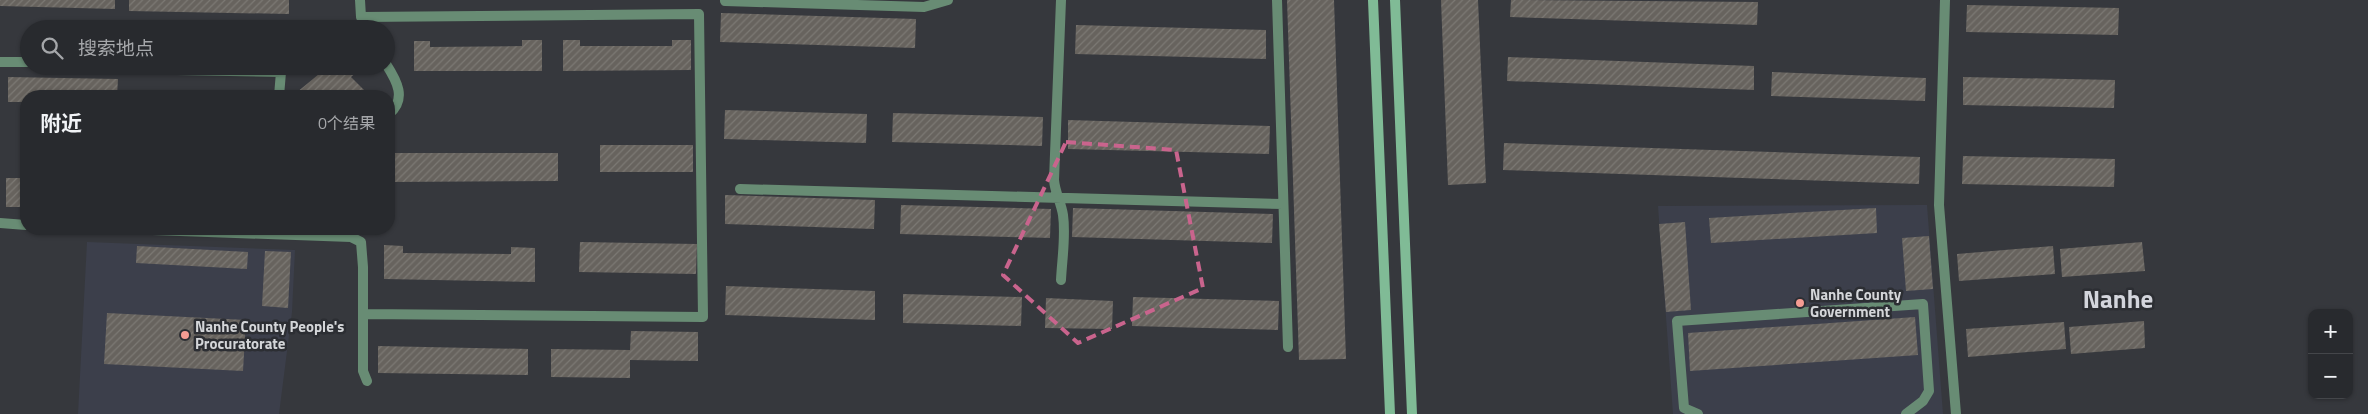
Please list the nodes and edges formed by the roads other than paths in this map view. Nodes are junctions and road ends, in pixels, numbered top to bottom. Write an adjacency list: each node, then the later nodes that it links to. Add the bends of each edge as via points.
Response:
1 (360, 0): 9 (lane)
2 (948, 0): 8 (lane, via 924,7)
3 (1061, 0): 18 (lane, via 1054,180)
4 (1277, 0): 19 (lane)
5 (1372, 0): 27 (main road)
6 (1395, 0): 28 (main road)
7 (1945, 0): 31 (lane, via 1939,205)
8 (725, 1)
9 (361, 17): 10 (lane); 24 (lane, via 699,14 703,317)
10 (362, 20)
11 (0, 62): 12 (lane)
12 (20, 62)
13 (281, 75): 15 (lane)
14 (394, 75): 16 (lane, via 399,99)
15 (280, 90)
16 (395, 109)
17 (740, 189): 18 (lane)
18 (1057, 197): 19 (lane); 23 (lane, via 1064,218)
19 (1283, 204): 25 (lane)
20 (0, 223): 21 (lane)
21 (20, 225)
22 (349, 235): 24 (lane, via 361,242)
23 (1061, 280)
24 (363, 314): 26 (lane, via 363,371)
25 (1288, 347)
26 (367, 381)
27 (1390, 414)
28 (1412, 414)
29 (1698, 414): 30 (lane, via 1684,408 1677,321 1923,304 1929,391 1923,401)
30 (1906, 414)
31 (1956, 414)

